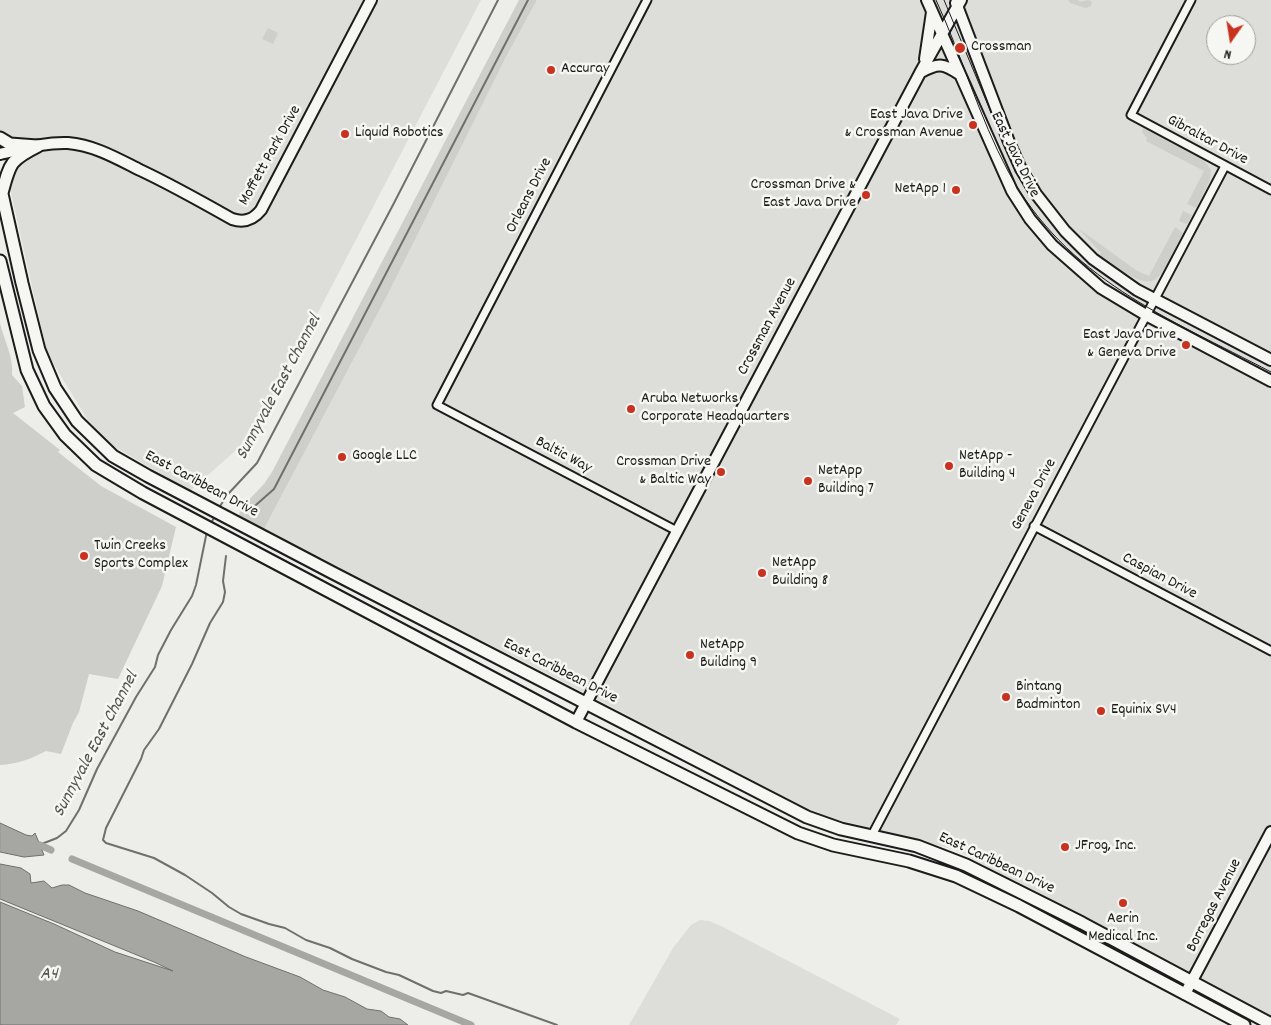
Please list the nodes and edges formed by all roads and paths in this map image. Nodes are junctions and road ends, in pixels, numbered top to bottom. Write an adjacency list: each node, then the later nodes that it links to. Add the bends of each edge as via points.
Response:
1 (371, 0): 11 (street, Moffett Park Drive, via 261,210 252,219 232,219 181,190 94,149 68,144)
2 (647, 0): 21 (street, Orleans Drive)
3 (927, 0): 6 (street, East Java Drive)
4 (1190, 0): 13 (street, Gibraltar Drive, via 1130,115)
5 (957, 2): 7 (street, Crossman Avenue); 17 (street, East Java Drive, via 1008,142 1036,194 1065,231 1094,259)
6 (932, 12): 7 (street, East Java Drive); 8 (street)
7 (942, 34): 8 (street, Crossman Avenue); 9 (street, East Java Drive)
8 (922, 69): 9 (street, via 942,65); 23 (street, Crossman Avenue)
9 (960, 75): 18 (street, East Java Drive, via 1012,191 1030,220 1076,268 1101,288)
10 (0, 138): 11 (main road, via 10,144)
11 (38, 146): 12 (street, Moffett Park Drive); 14 (main road, via 18,156)
12 (0, 154)
13 (1225, 166): 15 (street, Gibraltar Drive); 17 (street, Geneva Drive)
14 (1, 189): 25 (main road, East Caribbean Drive, via 39,350 55,388 77,421 113,456)
15 (1271, 190)
16 (0, 261): 26 (main road, East Caribbean Drive, via 27,370 44,406 64,436 96,465)
17 (1155, 299): 18 (street, Geneva Drive); 19 (street, East Java Drive)
18 (1146, 315): 20 (street, East Java Drive); 22 (street, Geneva Drive)
19 (1271, 360)
20 (1271, 381)
21 (436, 405): 23 (street, Baltic Way)
22 (1034, 526): 24 (street, Caspian Drive); 28 (street, Geneva Drive)
23 (677, 531): 25 (street, Crossman Avenue)
24 (1271, 651)
25 (585, 703): 26 (street, Crossman Avenue); 28 (main road, East Caribbean Drive, via 807,817)
26 (576, 722): 30 (main road, East Caribbean Drive, via 798,832 833,845 924,865 956,876)
27 (1271, 832): 29 (street, Borregas Avenue)
28 (871, 837): 29 (main road, East Caribbean Drive, via 916,846 966,865)
29 (1192, 983): 30 (street, Borregas Avenue); 31 (main road, East Caribbean Drive)
30 (1185, 994): 32 (main road, East Caribbean Drive)
31 (1271, 1024)
32 (1244, 1025)

